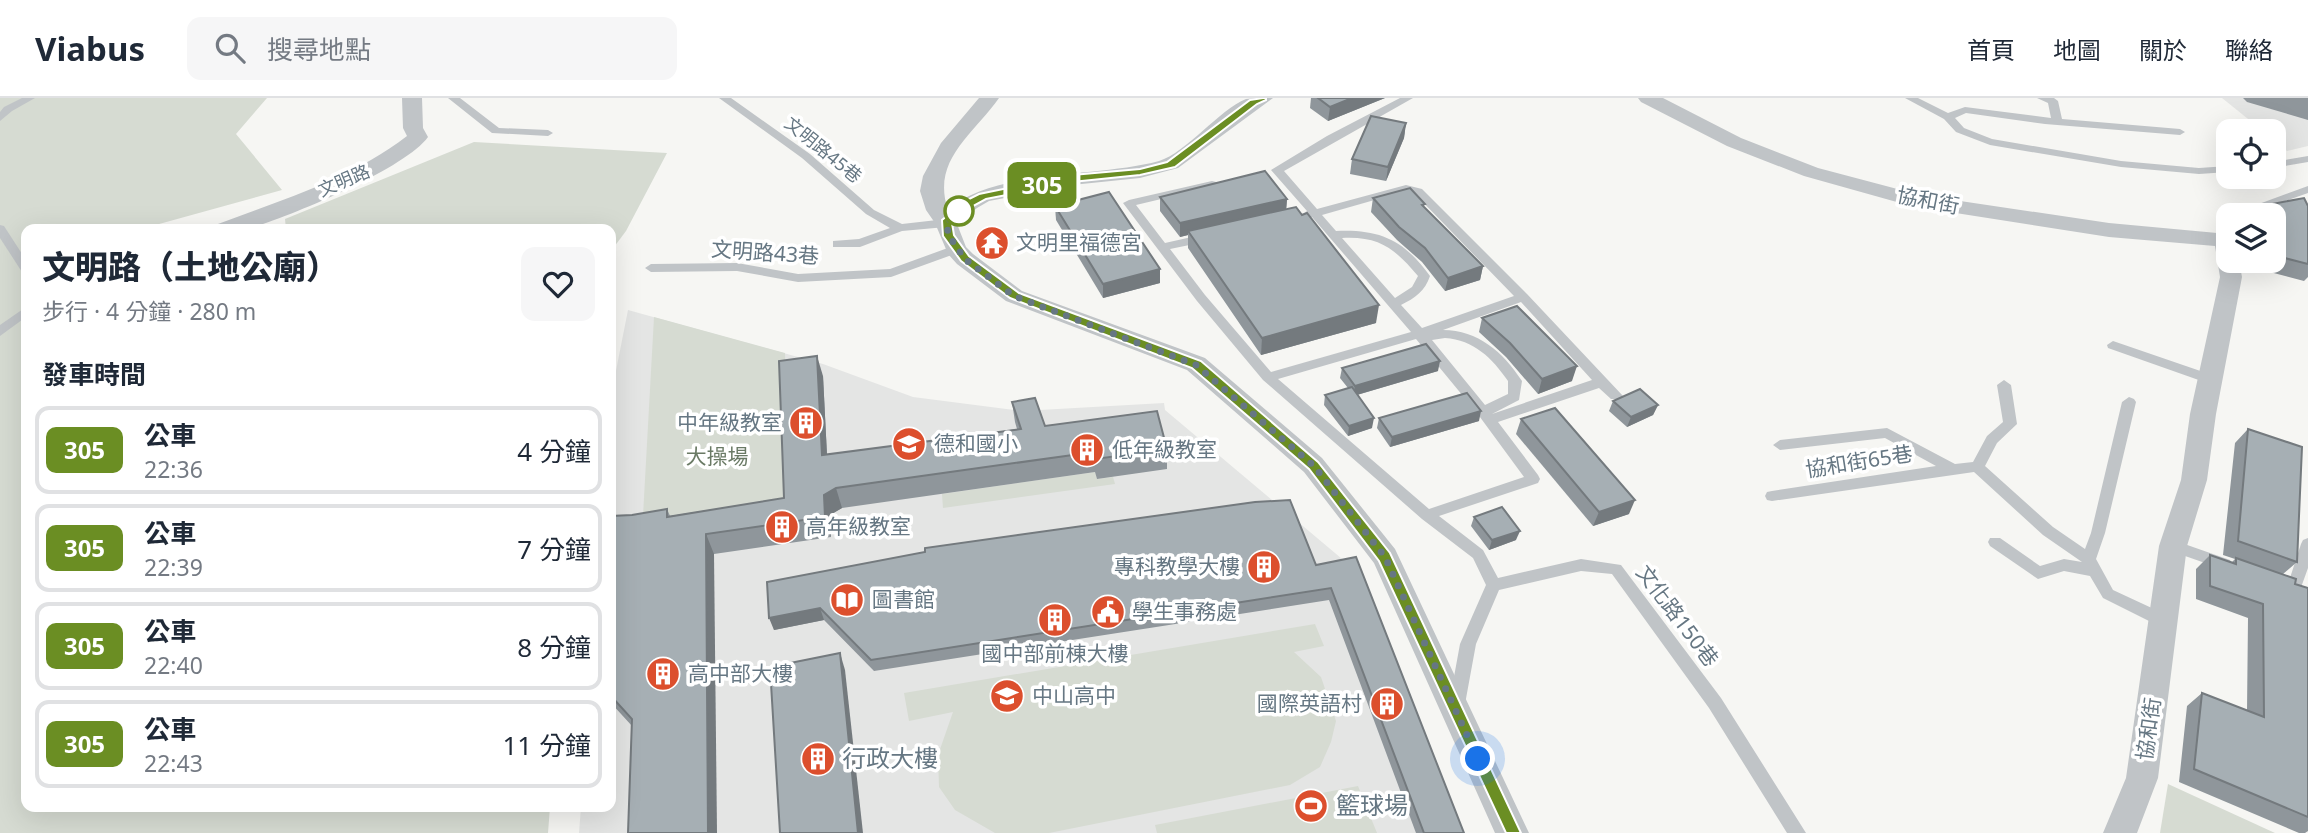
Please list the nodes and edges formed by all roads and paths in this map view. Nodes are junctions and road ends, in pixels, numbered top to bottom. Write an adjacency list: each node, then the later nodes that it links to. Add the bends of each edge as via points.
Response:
1 (30, 98): 12 (lane)
2 (412, 98): 27 (street, 文明路, via 413,128 418,137 400,153 371,170)
3 (453, 98): 15 (lane, via 496,131)
4 (724, 98): 28 (lane, 文明路45巷, via 806,156 870,212)
5 (989, 98): 26 (street, via 948,147 933,176 931,191)
6 (1263, 98): 26 (street, via 1171,164 983,196)
7 (1408, 98): 18 (lane)
8 (1648, 98): 33 (street, 協和街, via 1734,142 1811,172 1920,201)
9 (1910, 98): 11 (lane)
10 (2042, 98): 13 (lane, via 2053,101)
11 (1948, 117): 13 (lane, via 1965,110); 19 (lane, via 1960,130 1990,142 2121,164)
12 (0, 118)
13 (2057, 122): 14 (lane)
14 (2180, 132)
15 (548, 133)
16 (2308, 159): 17 (lane)
17 (2286, 163)
18 (1277, 170): 20 (lane); 24 (lane)
19 (2216, 170)
20 (1263, 173)
21 (1223, 182): 34 (lane, via 1129,203)
22 (2308, 189): 23 (lane)
23 (2266, 203)
24 (1314, 213): 25 (lane); 30 (lane); 39 (lane, via 1406,188 1418,191)
25 (1289, 219)
26 (946, 223): 28 (lane); 35 (street)
27 (238, 224)
28 (900, 228): 32 (lane, via 860,243)
29 (0, 229): 36 (lane)
30 (1333, 234): 40 (lane); 40 (lane, via 1378,235 1410,258 1424,276 1423,283)
31 (1214, 236): 34 (lane)
32 (836, 244)
33 (2216, 246)
34 (1164, 247): 45 (lane)
35 (956, 249): 37 (lane, 文明路43巷, via 891,273 798,278 737,267); 65 (street, via 1014,296 1196,365 1314,466 1385,557)
36 (21, 261)
37 (651, 268)
38 (2230, 273): 46 (street, 協和街)
39 (1523, 298): 43 (lane); 47 (lane)
40 (1393, 303): 43 (lane)
41 (21, 316): 42 (lane)
42 (0, 332)
43 (1421, 336): 45 (lane); 51 (lane); 51 (lane, via 1468,337 1492,351 1509,371 1515,381 1514,397)
44 (2113, 345): 46 (lane)
45 (1268, 377): 56 (lane)
46 (2210, 379): 59 (street, 協和街, via 2194,480)
47 (1601, 382): 49 (lane); 51 (lane)
48 (2004, 385): 53 (lane, via 2011,424 1992,440)
49 (1616, 396)
50 (2129, 402): 60 (lane)
51 (1488, 415): 56 (lane, via 1533,479)
52 (1780, 445): 54 (lane, 協和街65巷, via 1887,433)
53 (1977, 467): 54 (lane, 協和街65巷); 60 (lane)
54 (1952, 469): 55 (lane, 協和街65巷)
55 (1772, 496)
56 (1427, 515): 63 (lane, via 1478,554)
57 (1995, 542): 60 (lane, via 2038,573 2064,565)
58 (2308, 544): 62 (lane, via 2294,589)
59 (2174, 546): 61 (lane); 64 (street, 協和街)
60 (2092, 565): 64 (lane, via 2108,594)
61 (2234, 567)
62 (2270, 580)
63 (1494, 585): 65 (lane, via 1468,643); 67 (lane, 文化路150巷, via 1581,565 1616,569 1715,702)
64 (2164, 621): 68 (street, 協和街, via 2142,778)
65 (1456, 709): 66 (street)
66 (1512, 833)
67 (1797, 833)
68 (2120, 833)

